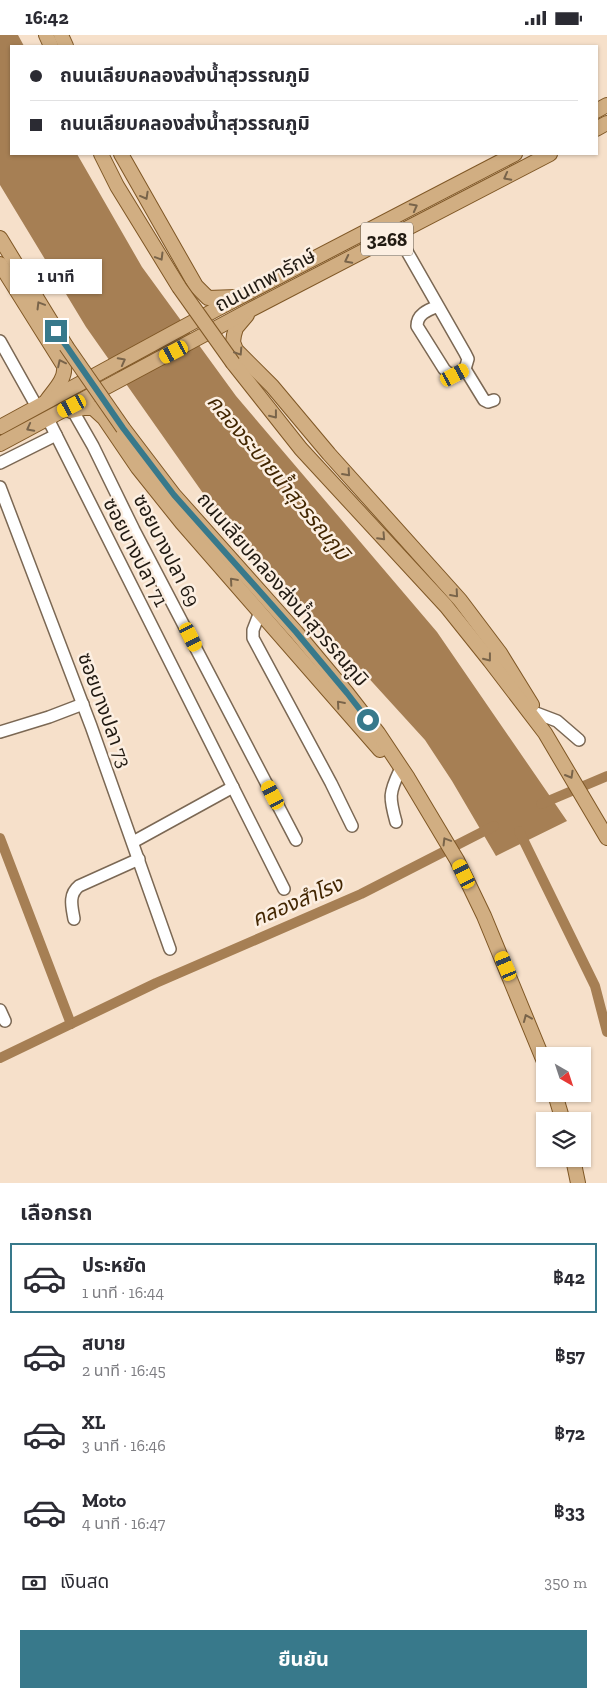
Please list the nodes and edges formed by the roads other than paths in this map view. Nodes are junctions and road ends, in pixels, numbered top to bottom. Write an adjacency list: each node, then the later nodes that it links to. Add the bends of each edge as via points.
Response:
1 (102, 155): 25 (main road, one-way to 25, bridge, via 179,287 233,363 301,449 446,606)
2 (122, 155): 8 (main road, one-way to 8, via 202,294 215,299)
3 (513, 155): 8 (main road, ถนนเทพารักษ์ / 3268, one-way to 3)
4 (548, 155): 5 (main road, ถนนเทพารักษ์ / 3268, one-way to 5)
5 (397, 234): 9 (street); 10 (main road, ถนนเทพารักษ์ / 3268, one-way to 10)
6 (0, 238): 28 (main road, ถนนเลียบคลองส่งน้ำสุวรรณภูมิ, one-way to 6, bridge, via 378,733 347,693 174,495 128,436 66,347)
7 (0, 265): 14 (main road, one-way to 7, via 63,378 64,366)
8 (242, 297): 14 (main road, ถนนเทพารักษ์ / 3268, one-way to 8, bridge)
9 (438, 306): 12 (street, via 466,353); 12 (street, via 420,315 417,326 448,374 455,375)
10 (250, 310): 16 (main road, ถนนเทพารักษ์ / 3268, bridge); 24 (main road, one-way to 24, via 236,328 233,342 236,351 272,386 460,600 516,676)
11 (0, 341): 14 (street)
12 (465, 369): 13 (street, via 484,400)
13 (494, 400)
14 (40, 406): 17 (main road, ถนนเทพารักษ์ / 3268)
15 (73, 411): 16 (main road); 22 (main road, one-way to 15, via 154,489 104,418 93,409); 33 (street, ซอยบางปลา 69)
16 (52, 417): 18 (street, ซอยบางปลา 71); 19 (main road, ถนนเทพารักษ์ / 3268, one-way to 19)
17 (0, 427)
18 (56, 435): 20 (street); 29 (street, ซอยบางปลา 71)
19 (0, 444)
20 (0, 463)
21 (0, 487): 23 (street, ซอยบางปลา 73)
22 (260, 612): 28 (main road, one-way to 22); 31 (street, via 253,630 254,638)
23 (83, 704): 26 (street); 34 (street, ซอยบางปลา 73)
24 (536, 713): 25 (main road); 27 (street, via 557,721)
25 (544, 731): 32 (main road, one-way to 32)
26 (0, 732)
27 (579, 740)
28 (407, 779): 30 (street, via 392,787 390,795); 39 (main road, ถนนเลียบคลองส่งน้ำสุวรรณภูมิ, one-way to 28, via 484,915 457,861)
29 (233, 787): 34 (street); 36 (street, ซอยบางปลา 71)
30 (396, 822)
31 (352, 826)
32 (607, 838)
33 (296, 840)
34 (133, 842): 35 (street, ซอยบางปลา 73)
35 (139, 859): 37 (street, via 74,889 71,898); 38 (street, ซอยบางปลา 73)
36 (284, 889)
37 (74, 919)
38 (170, 949)
39 (538, 1047)
40 (575, 1167): 41 (main road)
41 (578, 1183)

